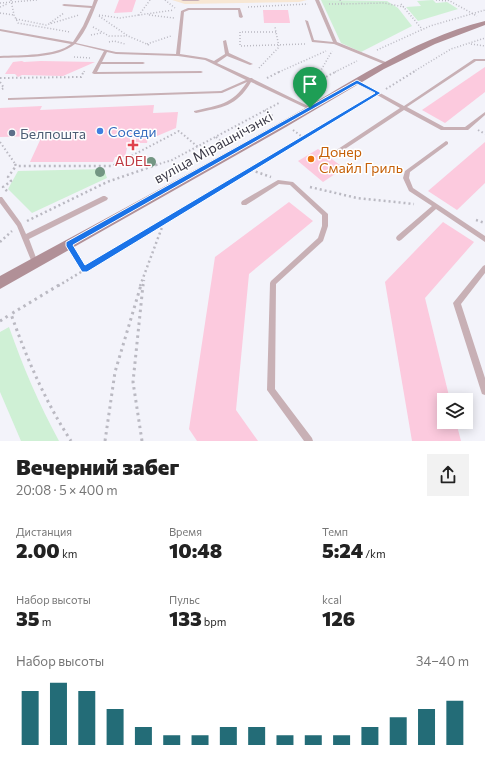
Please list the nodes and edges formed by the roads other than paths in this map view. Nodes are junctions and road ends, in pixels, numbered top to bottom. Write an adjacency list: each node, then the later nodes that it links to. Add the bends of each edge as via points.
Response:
1 (96, 0): 6 (lane)
2 (183, 0): 3 (lane)
3 (198, 0)
4 (317, 0): 13 (lane)
5 (64, 5): 6 (lane)
6 (93, 7): 12 (lane, via 81,34)
7 (241, 17): 16 (lane, via 239,9 188,9 182,12)
8 (306, 21): 13 (lane, via 313,41)
9 (485, 22): 23 (main road, вуліца Мірашнічэнкі, via 424,44)
10 (0, 30): 12 (lane)
11 (225, 41): 15 (lane)
12 (73, 43): 14 (lane); 17 (lane, via 62,51 53,53)
13 (335, 43): 23 (lane)
14 (106, 51): 16 (lane); 21 (lane)
15 (227, 54): 19 (lane); 22 (lane)
16 (178, 55): 19 (lane)
17 (0, 57)
18 (485, 60): 28 (lane, via 475,60)
19 (215, 62): 25 (lane)
20 (143, 63): 21 (lane)
21 (98, 64): 24 (lane, via 94,73)
22 (251, 64)
23 (387, 64): 26 (main road, вуліца Мірашнічэнкі)
24 (201, 72)
25 (251, 80): 27 (lane, via 222,92); 29 (lane); 30 (lane, via 244,92 231,103)
26 (357, 82): 28 (lane); 29 (main road, вуліца Мірашнічэнкі)
27 (10, 99)
28 (405, 107): 31 (lane, via 436,126 455,130 466,129); 33 (lane)
29 (310, 108): 41 (main road, вуліца Мірашнічэнкі)
30 (196, 112)
31 (485, 113)
32 (446, 143): 37 (lane, via 408,171 406,178 411,189)
33 (337, 152)
34 (105, 198): 38 (lane)
35 (0, 199): 38 (lane, via 19,224)
36 (244, 204): 45 (lane, via 278,182 291,183 325,214 321,239 273,283 271,390)
37 (436, 206): 39 (lane); 40 (lane)
38 (25, 238): 41 (lane)
39 (398, 238)
40 (485, 239)
41 (35, 263): 43 (main road, вуліца Мірашнічэнкі)
42 (485, 268): 44 (lane, via 457,303)
43 (0, 283)
44 (485, 391)
45 (309, 441)

